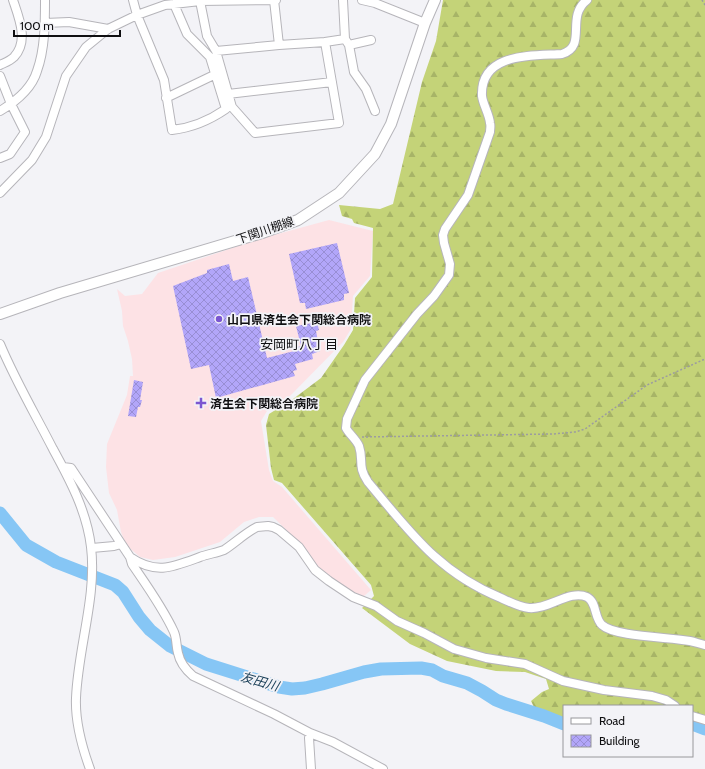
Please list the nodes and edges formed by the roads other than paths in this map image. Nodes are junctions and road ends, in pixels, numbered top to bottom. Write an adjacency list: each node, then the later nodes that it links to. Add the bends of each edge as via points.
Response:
1 (13, 0): 21 (street, via 23,32 20,49 13,58)
2 (45, 0): 13 (street)
3 (133, 0): 12 (street)
4 (275, 0): 9 (street); 19 (street)
5 (343, 0): 18 (street)
6 (362, 0): 10 (street)
7 (435, 0): 14 (main road, 下関川棚線)
8 (587, 0): 38 (street, via 578,10 575,43 568,52 505,60 486,76 482,97 490,123 490,132 468,195 443,235 450,264 449,275 365,380 346,428 358,445 360,467 368,482 418,542 467,582 492,595 536,609 570,596 588,597 597,619 606,628)
9 (200, 1): 11 (street); 20 (street, via 207,36)
10 (375, 2): 14 (street)
11 (174, 4): 12 (street, via 165,4); 22 (street, via 187,34 210,58)
12 (137, 15): 15 (street); 26 (street, via 164,80)
13 (45, 23): 15 (street, via 69,22); 27 (street, via 37,72 28,88)
14 (425, 23): 32 (main road, 下関川棚線, via 391,124 375,154 339,193 298,220 262,233 60,293)
15 (108, 29): 31 (street, via 86,47 66,76 46,137 32,160)
16 (371, 40): 18 (street)
17 (325, 42): 18 (street); 19 (street); 24 (street)
18 (347, 42): 29 (street, via 354,72 366,89)
19 (279, 45): 20 (street)
20 (216, 52): 25 (street)
21 (0, 65)
22 (216, 74): 26 (street); 26 (street, via 226,109 211,119 172,130)
23 (0, 76): 27 (street)
24 (332, 82): 25 (street); 25 (street, via 339,123 255,133 232,106)
25 (228, 94)
26 (166, 98)
27 (11, 104): 28 (street); 30 (street, via 25,132 10,154)
28 (0, 111)
29 (375, 112)
30 (0, 158)
31 (0, 193)
32 (0, 314)
33 (0, 344): 34 (street)
34 (63, 467): 35 (street, via 71,468); 36 (street, via 79,500 89,529)
35 (121, 544): 36 (street); 37 (street)
36 (92, 548): 43 (street, via 92,585 76,700 78,726)
37 (130, 557): 39 (street, via 140,564 175,567 225,549 257,527 273,526 289,538 315,570 329,581 376,606 397,621 454,649 486,658 525,664 563,681 604,690 652,696); 42 (street, via 175,633 178,654 193,676)
38 (705, 645)
39 (674, 705)
40 (693, 716): 41 (street)
41 (705, 720)
42 (310, 733): 44 (street); 45 (street, via 333,742)
43 (90, 769)
44 (311, 769)
45 (383, 769)

